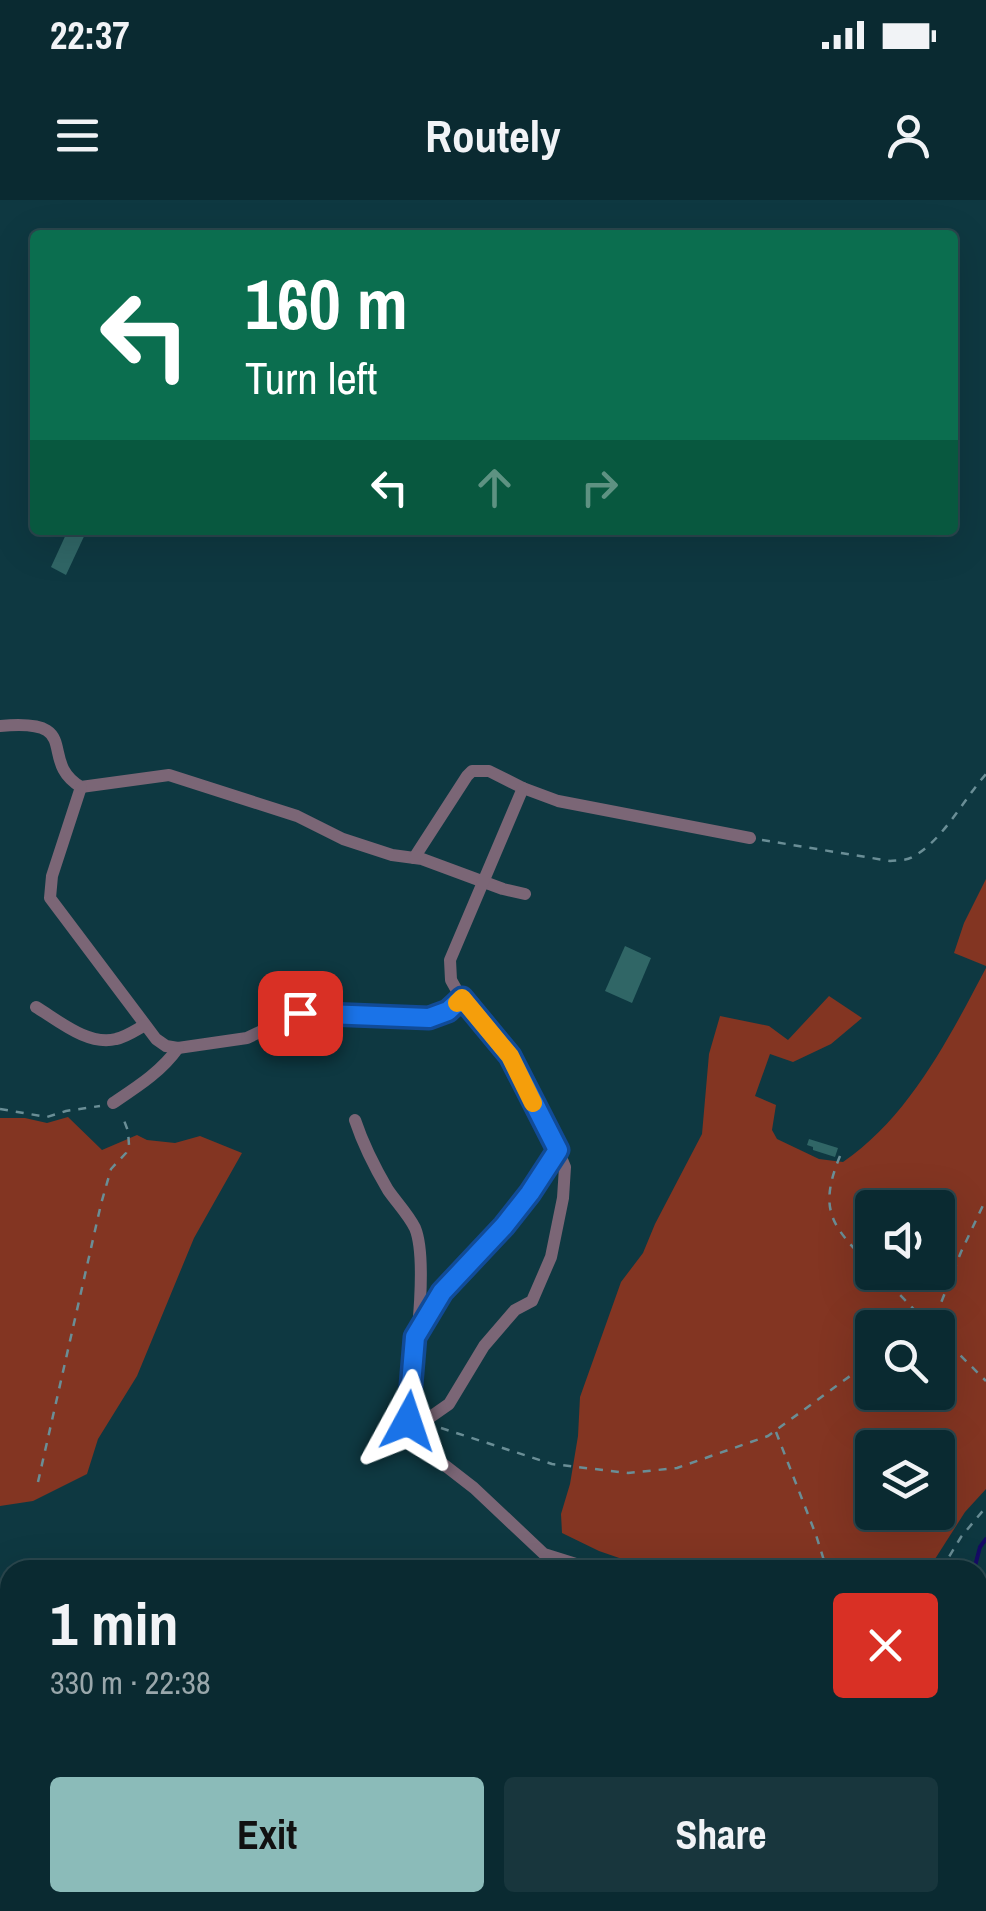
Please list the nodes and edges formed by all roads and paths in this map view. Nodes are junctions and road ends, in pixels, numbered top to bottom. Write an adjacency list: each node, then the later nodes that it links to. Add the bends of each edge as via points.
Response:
1 (0, 726): 3 (street, via 44,729 54,737 69,780)
2 (986, 774): 5 (path, via 934,840 906,860)
3 (81, 787): 6 (street, via 169,775); 11 (street, via 50,898)
4 (523, 788): 5 (street, via 558,801); 6 (street, via 489,771 472,771); 7 (street)
5 (750, 838)
6 (414, 858): 7 (street)
7 (482, 881): 8 (street); 9 (street, via 450,960 451,980)
8 (526, 894)
9 (462, 998): 12 (street, via 429,1018 300,1013 247,1038); 16 (street, via 510,1056)
10 (36, 1007): 11 (street, via 100,1041)
11 (145, 1025): 12 (street, via 166,1046)
12 (178, 1048): 13 (street)
13 (113, 1103): 14 (path, via 47,1117); 30 (path, via 130,1145 111,1169 101,1204)
14 (0, 1109)
15 (355, 1120): 23 (street, via 416,1232)
16 (558, 1150): 23 (street, via 504,1226 442,1292); 27 (street, via 565,1167 563,1198 551,1257 532,1301 515,1310 449,1404)
17 (840, 1156): 19 (path, via 830,1216)
18 (986, 1199): 22 (path)
19 (855, 1246)
20 (895, 1290): 21 (path)
21 (913, 1310)
22 (938, 1310)
23 (415, 1337): 29 (street)
24 (955, 1350): 26 (path)
25 (855, 1373): 28 (path)
26 (986, 1382)
27 (425, 1422): 28 (path, via 552,1464 628,1473 677,1468); 29 (street)
28 (776, 1431): 33 (path)
29 (409, 1432): 32 (street, via 544,1554)
30 (38, 1482)
31 (986, 1507): 34 (path)
32 (563, 1560)
33 (823, 1560)
34 (947, 1560)

